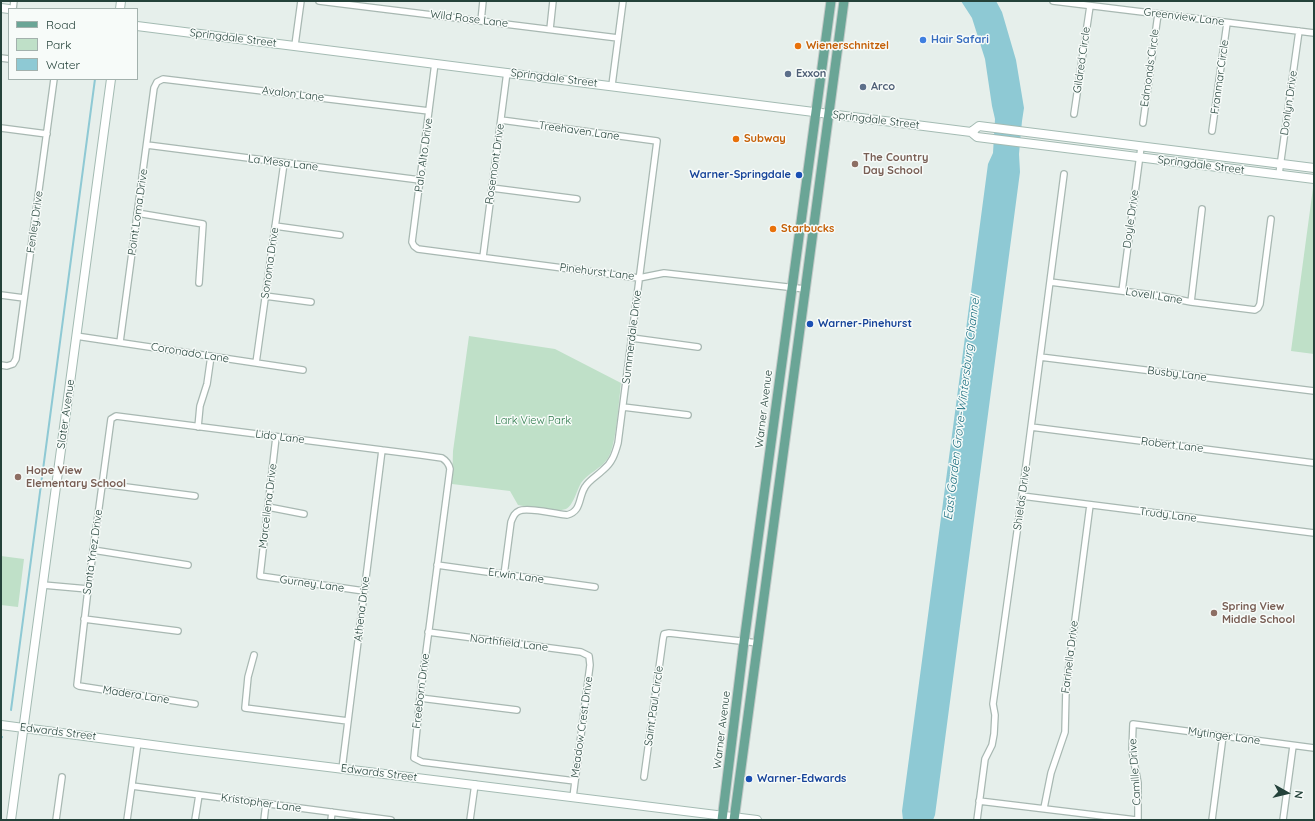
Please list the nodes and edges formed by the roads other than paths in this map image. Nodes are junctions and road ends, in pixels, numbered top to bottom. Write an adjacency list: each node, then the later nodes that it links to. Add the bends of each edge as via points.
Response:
1 (301, 1): 18 (street)
2 (319, 1): 11 (street, Wild Rose Lane)
3 (483, 1): 11 (street)
4 (553, 1): 14 (street)
5 (623, 1): 17 (street)
6 (831, 1): 26 (main road, Warner Avenue)
7 (844, 1): 27 (main road)
8 (1053, 1): 9 (street, Greenview Lane)
9 (1090, 6): 10 (street, Greenview Lane); 28 (street, Gildred Circle)
10 (1158, 14): 12 (street, Greenview Lane); 30 (street, Edmonds Circle)
11 (481, 21): 14 (street, Wild Rose Lane)
12 (1227, 23): 15 (street, Greenview Lane); 32 (street, Franmar Circle)
13 (138, 26): 18 (main road, Springdale Street)
14 (550, 29): 17 (street, Wild Rose Lane)
15 (1299, 32): 16 (street, Greenview Lane); 40 (street, Donlyn Drive)
16 (1314, 33)
17 (618, 38): 24 (street)
18 (295, 45): 19 (main road, Springdale Street)
19 (435, 63): 20 (main road, Springdale Street); 25 (street, Palo Alto Drive)
20 (507, 72): 24 (main road, Springdale Street); 29 (street, Rosemont Drive)
21 (54, 80): 34 (street, Fenley Drive)
22 (111, 80): 68 (main road, Slater Avenue)
23 (157, 82): 25 (street, Avalon Lane, via 163,79); 36 (street, Point Loma Drive, via 154,88)
24 (612, 85): 26 (main road, Springdale Street)
25 (429, 111): 45 (street, Palo Alto Drive)
26 (816, 112): 27 (main road, Springdale Street); 47 (main road, Warner Avenue)
27 (828, 114): 33 (main road, Springdale Street); 54 (main road)
28 (1074, 114)
29 (501, 120): 35 (street, Treehaven Lane); 46 (street, Rosemont Drive)
30 (1143, 123)
31 (1, 128): 34 (street)
32 (1212, 131)
33 (972, 132): 37 (main road, Springdale Street, via 979,126); 38 (main road, Springdale Street, via 977,138)
34 (47, 134): 65 (street, Fenley Drive)
35 (657, 141): 57 (street, Summerdale Drive)
36 (147, 146): 39 (street, La Mesa Lane); 50 (street, Point Loma Drive)
37 (1141, 147): 38 (street, Doyle Drive); 40 (main road, Springdale Street)
38 (1140, 158): 43 (main road, Springdale Street); 62 (street, Doyle Drive)
39 (284, 163): 45 (street, La Mesa Lane); 52 (street, Sonoma Drive)
40 (1280, 164): 41 (main road, Springdale Street); 43 (street, Donlyn Drive)
41 (1314, 168)
42 (1064, 174): 58 (street, Shields Drive)
43 (1278, 174): 44 (main road, Springdale Street)
44 (1314, 179)
45 (420, 180): 55 (street, Palo Alto Drive, via 412,242)
46 (492, 188): 48 (street); 56 (street, Rosemont Drive)
47 (806, 190): 54 (main road, via 812,192 808,224); 60 (main road, Warner Avenue)
48 (577, 199)
49 (1202, 209): 67 (street)
50 (137, 213): 59 (street, via 203,224); 70 (street, Point Loma Drive)
51 (1271, 219): 67 (street, Lovell Lane, via 1258,308 1255,310)
52 (275, 226): 53 (street); 64 (street, Sonoma Drive)
53 (340, 235)
54 (812, 238): 61 (main road)
55 (414, 246): 56 (street, Pinehurst Lane, via 418,249)
56 (483, 257): 57 (street, Pinehurst Lane)
57 (639, 278): 60 (street, Pinehurst Lane, via 664,273); 69 (street, Summerdale Drive)
58 (1050, 282): 62 (street, Lovell Lane); 73 (street, Shields Drive)
59 (199, 283)
60 (792, 288): 61 (street, Pinehurst Lane); 106 (main road, Warner Avenue)
61 (805, 289): 107 (main road)
62 (1122, 291): 67 (street, Lovell Lane)
63 (1, 295): 65 (street)
64 (265, 296): 66 (street); 74 (street, Sonoma Drive)
65 (24, 298): 75 (street, Fenley Drive, via 16,359 13,364)
66 (311, 302)
67 (1191, 302)
68 (76, 336): 70 (street, Coronado Lane); 99 (main road, Slater Avenue)
69 (632, 338): 71 (street); 78 (street, Summerdale Drive)
70 (120, 342): 72 (street, Coronado Lane)
71 (698, 347)
72 (211, 356): 74 (street, Coronado Lane); 81 (street)
73 (1040, 357): 77 (street, Busby Lane); 82 (street, Shields Drive)
74 (256, 363): 76 (street, Coronado Lane)
75 (1, 365)
76 (303, 370)
77 (1314, 392)
78 (623, 407): 79 (street); 97 (street, Summerdale Drive, via 618,443 611,461 590,480 577,509 572,514 528,510 519,511 513,516)
79 (688, 415)
80 (112, 419): 81 (street, Lido Lane, via 119,416); 87 (street, Santa Ynez Drive)
81 (198, 427): 83 (street, Lido Lane)
82 (1031, 427): 86 (street, Robert Lane); 89 (street, Shields Drive)
83 (276, 437): 84 (street, Lido Lane); 91 (street, Marcellena Drive)
84 (382, 450): 85 (street, Lido Lane, via 439,457); 102 (street, Athena Drive)
85 (448, 462): 96 (street, Freeborn Drive, via 450,469)
86 (1314, 463)
87 (102, 484): 88 (street); 94 (street, Santa Ynez Drive)
88 (195, 496)
89 (1022, 496): 90 (street, Trudy Lane); 130 (street, Shields Drive, via 993,704 994,734 985,759)
90 (1090, 505): 93 (street, Trudy Lane); 132 (street, Farinella Drive, via 1066,689 1066,732 1052,773)
91 (268, 507): 92 (street); 98 (street, Marcellena Drive)
92 (304, 514)
93 (1314, 533)
94 (93, 550): 95 (street); 101 (street, Santa Ynez Drive)
95 (188, 565)
96 (437, 566): 97 (street, Erwin Lane); 105 (street, Freeborn Drive)
97 (504, 575): 100 (street, Erwin Lane)
98 (260, 576): 102 (street, Gurney Lane)
99 (43, 585): 101 (street); 117 (main road, Slater Avenue)
100 (596, 587)
101 (88, 589): 103 (street, Santa Ynez Drive)
102 (364, 591): 114 (street, Athena Drive)
103 (84, 619): 104 (street); 110 (street, Santa Ynez Drive)
104 (178, 632)
105 (428, 632): 109 (street, Northfield Lane, via 581,652); 111 (street, Freeborn Drive)
106 (744, 642): 107 (street); 124 (street, Saint Paul Circle, via 664,634); 134 (main road, Warner Avenue)
107 (758, 643): 135 (main road)
108 (254, 655): 114 (street, via 248,678 245,708)
109 (589, 656): 125 (street, Meadow Crest Drive)
110 (77, 686): 112 (street, Madera Lane)
111 (420, 698): 113 (street); 125 (street, Freeborn Drive, via 413,755 418,761)
112 (195, 704)
113 (517, 710)
114 (348, 721): 122 (street, Athena Drive)
115 (1133, 724): 118 (street, Mytinger Lane); 146 (street, Camille Drive, via 1132,751 1138,783)
116 (1, 725): 117 (main road, Edwards Street)
117 (24, 728): 119 (main road, Edwards Street); 136 (main road, Slater Avenue)
118 (1223, 736): 120 (street, Mytinger Lane); 147 (street)
119 (138, 742): 122 (main road, Edwards Street); 127 (street)
120 (1293, 746): 121 (street, Mytinger Lane); 148 (street)
121 (1314, 748)
122 (342, 768): 126 (main road, Edwards Street)
123 (62, 777): 137 (street)
124 (644, 777)
125 (575, 781): 129 (street, Meadow Crest Drive)
126 (475, 784): 129 (main road, Edwards Street); 143 (street)
127 (132, 786): 128 (street, Kristopher Lane); 138 (street)
128 (199, 795): 131 (street, Kristopher Lane); 139 (street)
129 (573, 797): 134 (main road, Edwards Street)
130 (979, 801): 132 (street); 145 (street, Shields Drive)
131 (266, 803): 133 (street, Kristopher Lane); 140 (street)
132 (1044, 808): 146 (street)
133 (332, 812): 141 (street); 142 (street, Kristopher Lane)
134 (722, 818): 135 (main road, Edwards Street)
135 (735, 818): 144 (main road, Edwards Street)
136 (11, 820)
137 (56, 820)
138 (127, 820)
139 (195, 820)
140 (264, 820)
141 (331, 820)
142 (391, 820)
143 (470, 820)
144 (757, 820)
145 (977, 820)
146 (1137, 820)
147 (1212, 820)
148 (1283, 820)

